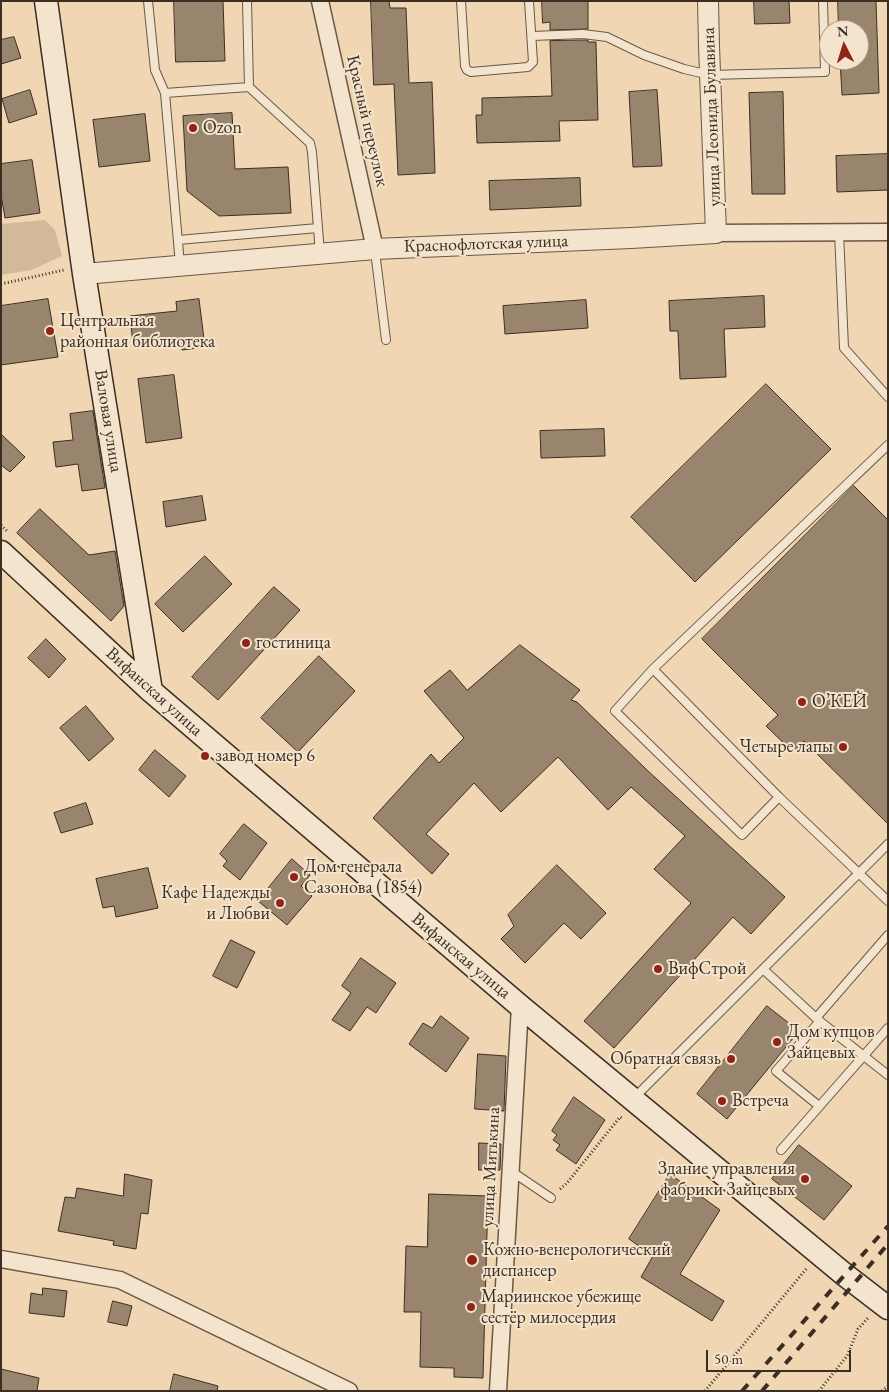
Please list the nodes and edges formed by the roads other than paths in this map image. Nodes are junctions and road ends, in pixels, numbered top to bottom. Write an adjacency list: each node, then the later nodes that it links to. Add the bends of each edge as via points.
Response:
1 (46, 1): 21 (main road, Валовая улица)
2 (148, 1): 12 (lane, via 155,70)
3 (247, 1): 11 (lane)
4 (320, 1): 18 (street, Красный переулок)
5 (461, 1): 9 (lane, via 465,66 471,72 528,67 533,62)
6 (529, 1): 9 (lane)
7 (708, 1): 10 (street, улица Леонида Булавина)
8 (823, 1): 10 (lane, via 825,72)
9 (532, 36): 10 (lane, via 583,34 607,37 644,55)
10 (710, 75): 14 (street, улица Леонида Булавина)
11 (249, 87): 12 (lane); 13 (lane, via 310,144)
12 (165, 93): 17 (lane)
13 (318, 228): 17 (lane); 19 (lane)
14 (716, 232): 15 (street, Краснофлотская улица); 18 (street, Краснофлотская улица)
15 (839, 232): 16 (street, Краснофлотская улица); 23 (lane, via 844,348)
16 (888, 232)
17 (178, 240): 20 (lane)
18 (375, 249): 19 (street, Краснофлотская улица); 22 (lane)
19 (320, 254): 20 (street, Краснофлотская улица)
20 (180, 266): 21 (street, Краснофлотская улица)
21 (83, 269): 27 (main road, Валовая улица)
22 (386, 340)
23 (888, 397)
24 (888, 445): 26 (lane)
25 (1, 552): 27 (main road, Вифанская улица)
26 (653, 669): 28 (lane); 28 (lane, via 615,711 742,835)
27 (151, 691): 34 (main road, Вифанская улица)
28 (780, 797): 30 (lane)
29 (888, 844): 30 (lane)
30 (859, 872): 31 (lane); 33 (lane)
31 (888, 901)
32 (888, 935): 35 (lane)
33 (763, 969): 35 (lane); 39 (lane)
34 (520, 1006): 39 (main road, Вифанская улица); 42 (street, улица Митькина)
35 (818, 1020): 37 (lane); 40 (lane, via 776,1071)
36 (888, 1028): 37 (lane)
37 (863, 1055): 38 (lane); 40 (lane)
38 (888, 1075)
39 (634, 1099): 45 (main road, Вифанская улица)
40 (819, 1106): 41 (lane)
41 (781, 1150)
42 (511, 1171): 43 (lane); 47 (street, улица Митькина)
43 (551, 1198)
44 (1, 1259): 46 (street, via 120,1280)
45 (884, 1305)
46 (349, 1391)
47 (498, 1391)

